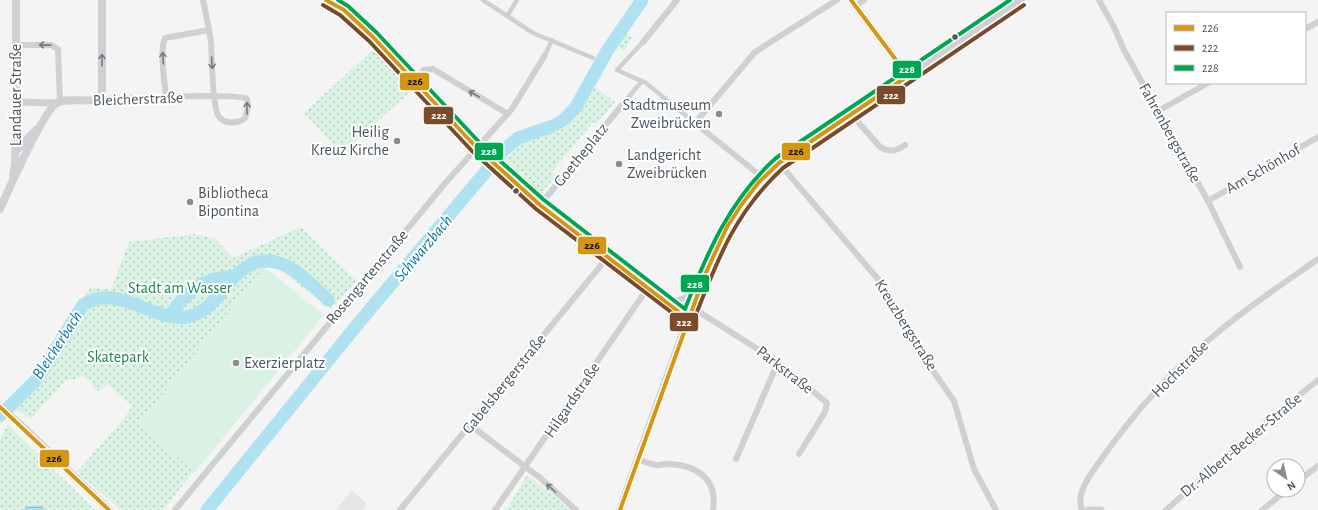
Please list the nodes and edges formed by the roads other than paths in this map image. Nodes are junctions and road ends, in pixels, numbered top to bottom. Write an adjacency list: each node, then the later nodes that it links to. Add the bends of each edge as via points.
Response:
1 (16, 0): 19 (main road, Landauer Straße)
2 (102, 0): 28 (main road, one-way to 2)
3 (203, 0): 16 (street)
4 (483, 0): 13 (street)
5 (517, 0): 13 (street)
6 (677, 0): 18 (street)
7 (837, 0): 36 (street, via 755,52)
8 (864, 0): 12 (street)
9 (1021, 0): 22 (main road)
10 (1099, 0): 32 (street, Fahrenbergstraße)
11 (339, 2): 23 (street)
12 (853, 3): 22 (street)
13 (507, 16): 17 (street, via 533,33)
14 (1318, 22): 15 (street)
15 (1306, 28)
16 (209, 30): 26 (street, one-way to 26); 27 (street, one-way to 16, via 163,48 165,38)
17 (552, 40): 20 (street, Rosengartenstraße); 21 (street)
18 (643, 42): 24 (street, via 617,70)
19 (16, 46): 29 (main road, Landauer Straße); 30 (street, one-way to 19, via 58,49 50,45)
20 (545, 55): 33 (street, Rosengartenstraße)
21 (593, 58)
22 (908, 76): 34 (main road)
23 (414, 81): 33 (street, one-way to 23, via 433,69 427,69); 39 (street)
24 (642, 81): 31 (street); 36 (street)
25 (1206, 84): 32 (street)
26 (215, 96): 26 (street, Bleicherstraße, one-way to 26, via 217,114 224,121 237,122 245,118 248,108 244,96); 27 (street, Bleicherstraße)
27 (166, 97): 28 (street, Bleicherstraße)
28 (100, 99): 30 (main road, Bleicherstraße)
29 (16, 102): 30 (street, Bleicherstraße); 40 (main road, Landauer Straße)
30 (58, 103): 35 (main road, Landauer Straße)
31 (622, 105): 45 (street, Goetheplatz)
32 (1158, 111): 44 (street, Fahrenbergstraße)
33 (508, 114): 39 (street, Rosengartenstraße)
34 (851, 114): 38 (street, via 885,150 895,151); 41 (main road)
35 (43, 121): 40 (main road); 43 (main road, Landauer Straße)
36 (695, 123): 42 (street)
37 (1318, 137): 44 (street, Am Schönhof)
38 (906, 145)
39 (476, 147): 45 (street); 67 (street, Rosengartenstraße)
40 (16, 151): 43 (main road, Landauer Straße)
41 (779, 162): 42 (main road); 73 (street, Kreuzbergstraße, via 883,284 907,333 954,401 974,469)
42 (762, 177): 50 (main road, via 730,221)
43 (9, 189): 46 (main road, Landauer Straße)
44 (1208, 201): 49 (street, Fahrenbergstraße)
45 (540, 205): 47 (street)
46 (0, 209)
47 (607, 258): 51 (street); 58 (street, Gabelsbergerstraße)
48 (1318, 259): 74 (street, Hochstraße, via 1217,333 1167,380 1124,430 1092,474 1080,498)
49 (1240, 267)
50 (702, 281): 52 (street, via 685,299); 53 (main road)
51 (648, 289): 52 (street); 62 (street, Hilgardstraße)
52 (663, 301): 54 (street)
53 (693, 308): 54 (main road); 55 (street, Parkstraße)
54 (688, 319): 60 (main road)
55 (778, 362): 59 (street, Parkstraße, via 827,404 825,412); 61 (street)
56 (1318, 380): 77 (street, Dr.-Albert-Becker-Straße)
57 (0, 407): 66 (main road)
58 (470, 425): 62 (street); 68 (street, Gabelsbergerstraße)
59 (799, 454)
60 (638, 459): 71 (main road); 72 (street, via 655,465 668,464 696,470 702,474 714,494)
61 (736, 459)
62 (526, 466): 69 (street, Hilgardstraße); 70 (street, one-way to 62)
63 (1318, 466): 64 (street)
64 (1306, 475)
65 (1277, 498): 78 (street)
66 (109, 510)
67 (175, 510)
68 (400, 510)
69 (496, 510)
70 (576, 510)
71 (620, 510)
72 (713, 510)
73 (996, 510)
74 (1082, 510)
75 (1088, 510): 76 (street)
76 (1101, 510)
77 (1166, 510)
78 (1262, 510)

